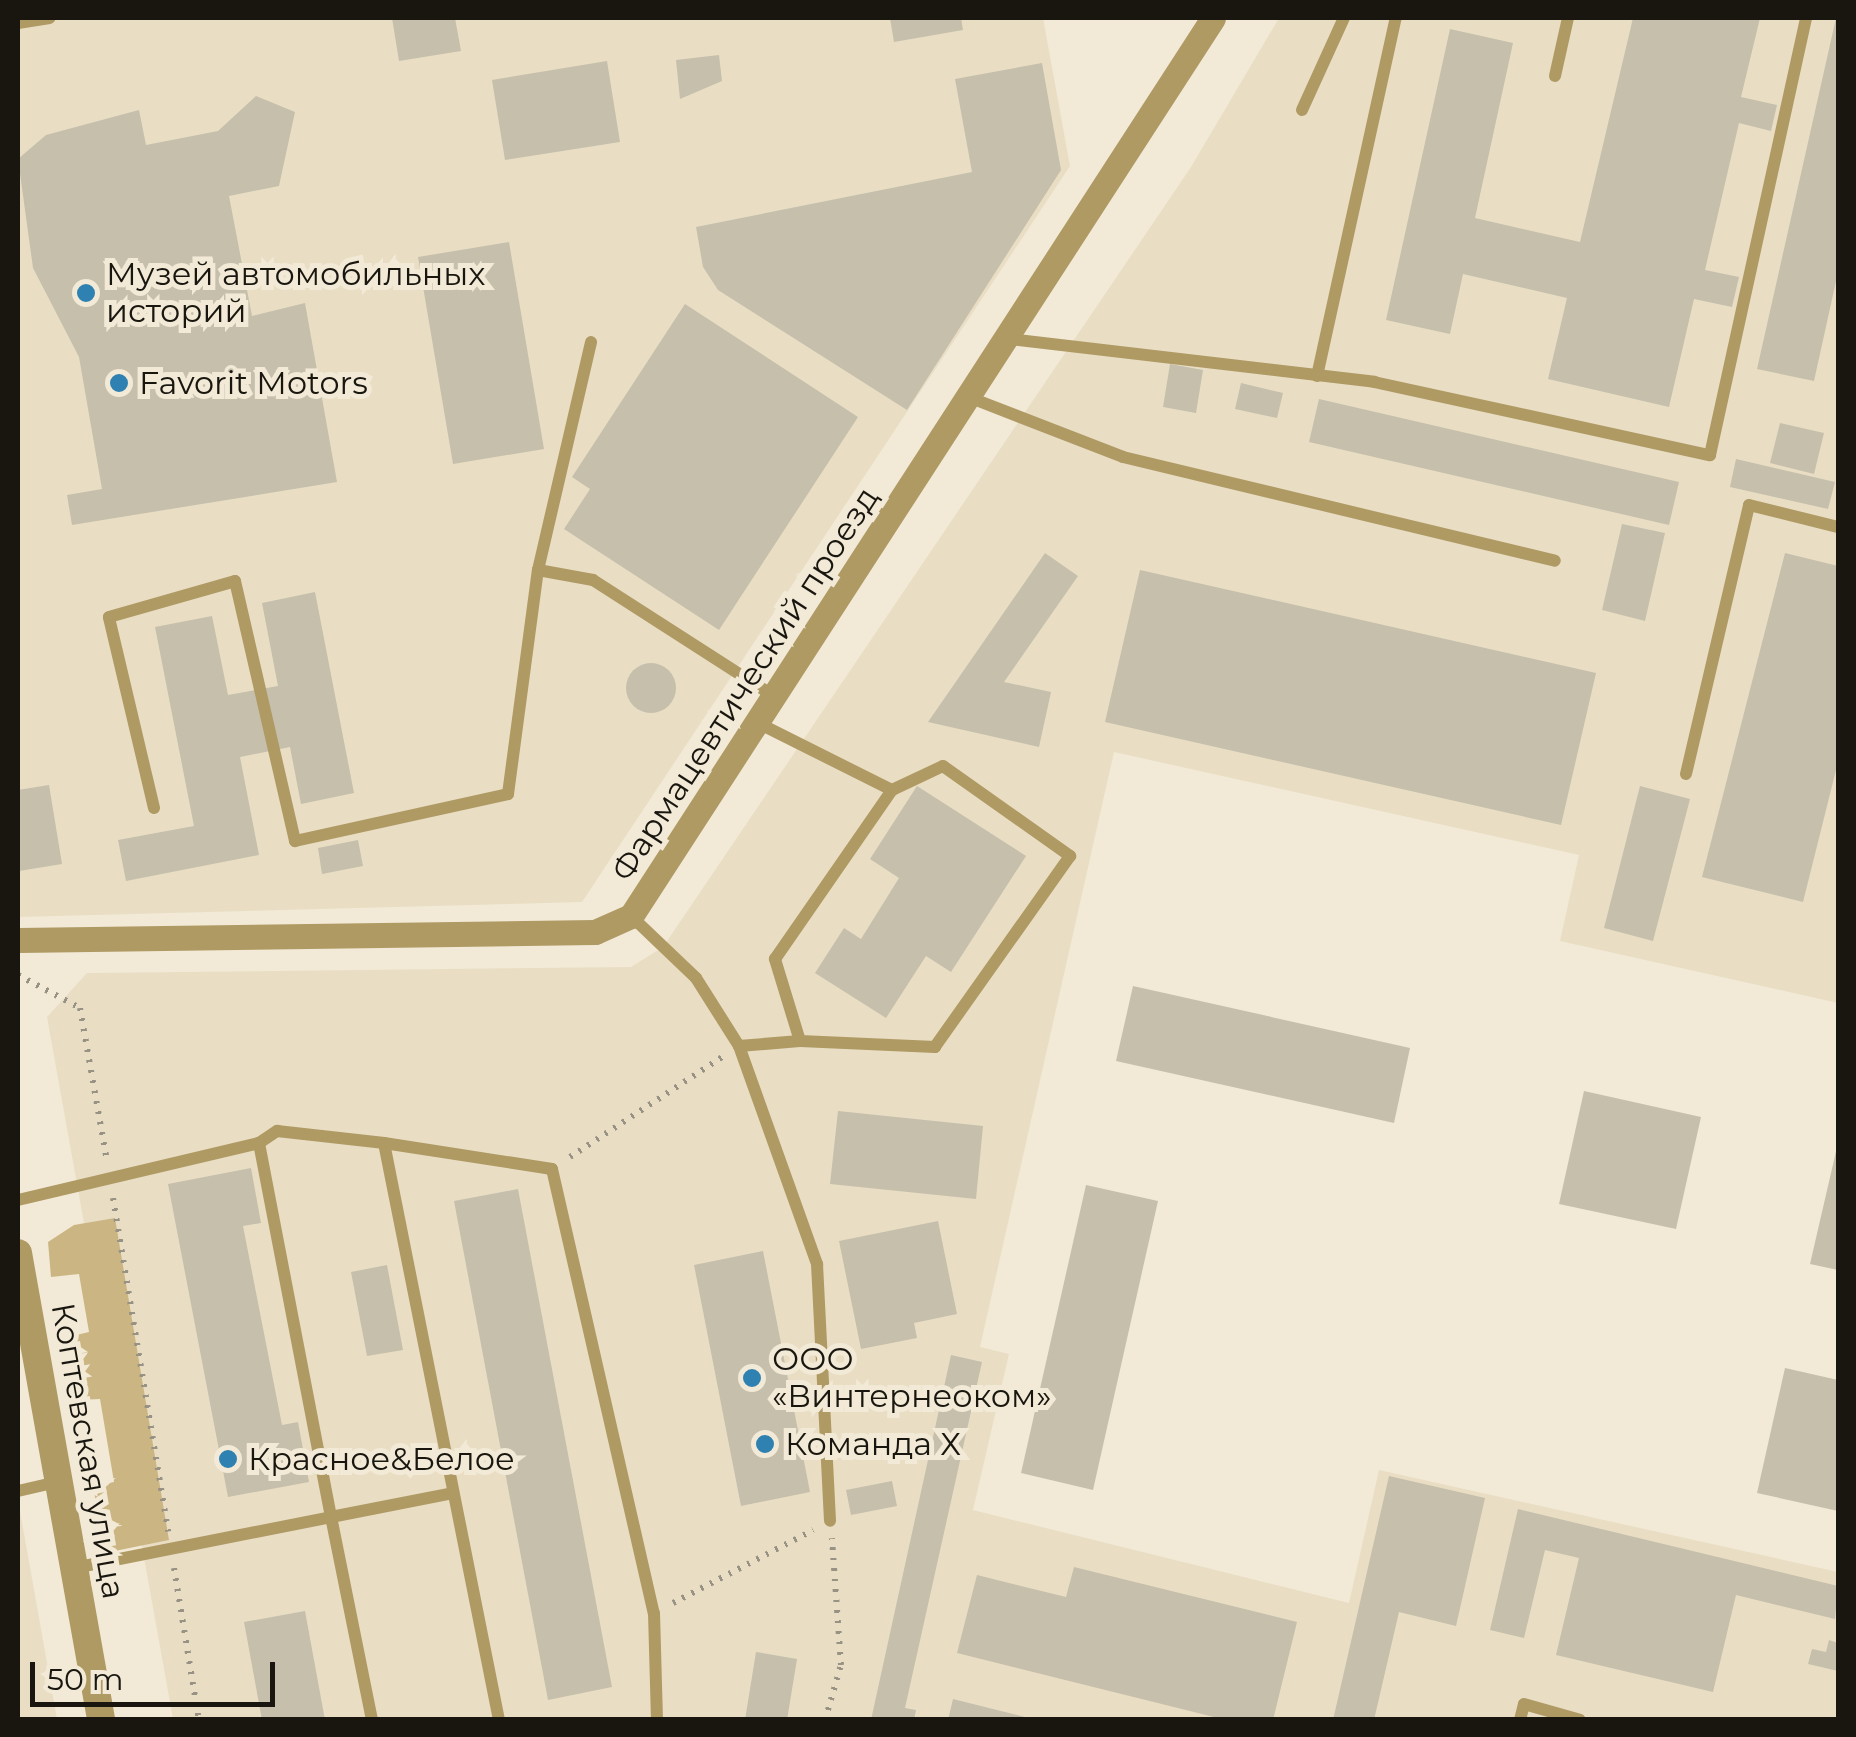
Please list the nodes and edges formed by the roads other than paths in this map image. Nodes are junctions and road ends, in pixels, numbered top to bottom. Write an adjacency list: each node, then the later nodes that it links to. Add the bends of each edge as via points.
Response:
1 (50, 18): 7 (lane)
2 (1213, 18): 10 (street, Фармацевтический проезд)
3 (1344, 18): 9 (lane)
4 (1396, 18): 12 (lane)
5 (1568, 18): 8 (lane)
6 (1806, 18): 12 (lane, via 1710,454)
7 (18, 23)
8 (1555, 76)
9 (1302, 110)
10 (1010, 339): 12 (lane); 13 (street, Фармацевтический проезд)
11 (590, 342): 16 (lane)
12 (1317, 376)
13 (971, 398): 15 (lane, via 1123,457); 17 (street, Фармацевтический проезд)
14 (1838, 527): 19 (lane, via 1749,505)
15 (1555, 561)
16 (538, 570): 17 (lane, via 593,580); 21 (lane, via 508,794 295,841 235,581 108,617)
17 (776, 697): 18 (street, Фармацевтический проезд)
18 (758, 723): 20 (lane); 22 (street, Фармацевтический проезд)
19 (1686, 774)
20 (892, 790): 24 (lane, via 774,959); 24 (lane, via 943,766 1070,856 935,1046)
21 (154, 808)
22 (632, 916): 23 (street, Фармацевтический проезд, via 595,932); 25 (lane, via 696,978)
23 (18, 940)
24 (800, 1041): 25 (lane)
25 (739, 1046): 34 (lane, via 817,1264)
26 (258, 1143): 27 (lane, via 278,1131); 28 (lane); 33 (lane)
27 (384, 1143): 32 (lane); 39 (lane, via 552,1168 654,1614)
28 (18, 1200)
29 (18, 1253): 30 (street, Коптевская улица)
30 (57, 1482): 31 (lane); 35 (street, Коптевская улица)
31 (18, 1491)
32 (454, 1493): 33 (lane); 38 (lane)
33 (331, 1517): 35 (lane); 37 (lane)
34 (830, 1521)
35 (72, 1568): 36 (street, Коптевская улица)
36 (101, 1720)
37 (372, 1720)
38 (498, 1720)
39 (657, 1720)
40 (1520, 1720): 41 (lane, via 1524,1704)
41 (1580, 1720)

